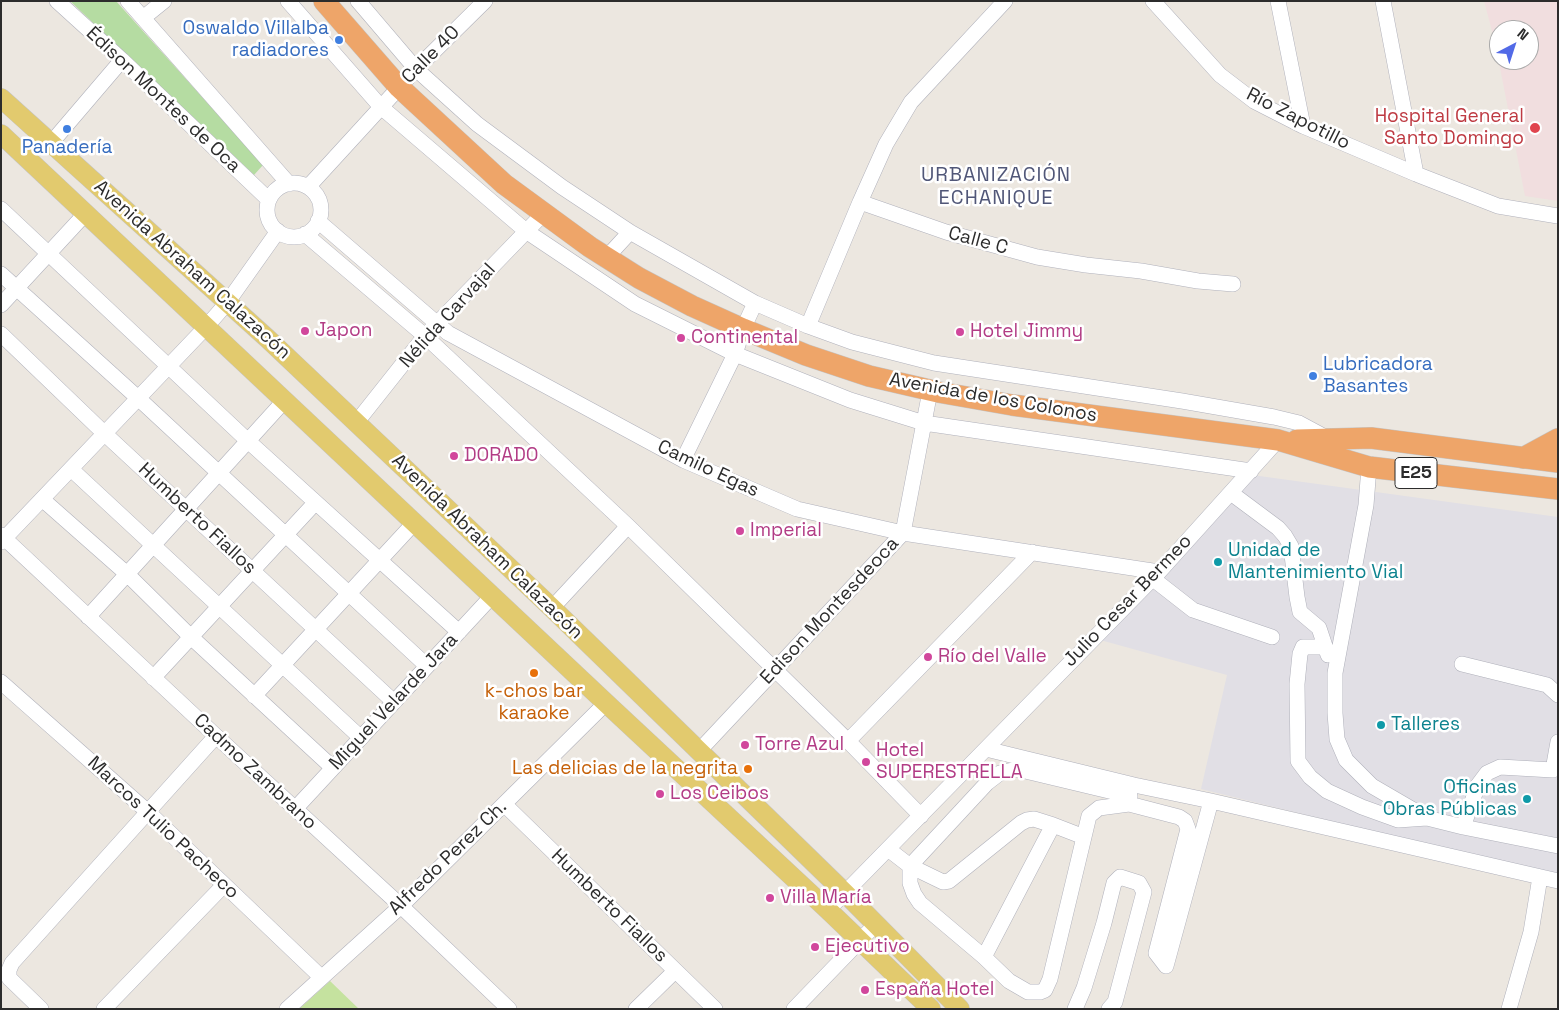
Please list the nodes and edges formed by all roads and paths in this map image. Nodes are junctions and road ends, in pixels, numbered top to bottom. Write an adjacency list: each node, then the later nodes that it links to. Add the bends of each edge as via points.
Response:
1 (57, 1): 13 (street, Édison Montes de Oca)
2 (128, 1): 12 (street)
3 (164, 1): 12 (street)
4 (288, 1): 17 (street)
5 (324, 1): 15 (highway, Avenida de los Colonos / E25)
6 (358, 1): 14 (street)
7 (485, 1): 14 (street, Calle 40)
8 (1005, 1): 25 (street, via 911,102 886,144)
9 (1153, 1): 18 (street, Río Zapotillo, via 1220,75 1254,101)
10 (1278, 1): 18 (street)
11 (1384, 1): 21 (street)
12 (143, 18): 22 (street)
13 (122, 60): 20 (street); 24 (street, Édison Montes de Oca)
14 (416, 69): 15 (street, Calle 40); 33 (street, via 477,124)
15 (399, 87): 17 (street, Calle 40); 28 (highway, Avenida de los Colonos / E25, via 504,184)
16 (1, 98): 20 (main road, Avenida Abraham Calazacón)
17 (381, 107): 23 (street, Calle 40); 32 (street)
18 (1303, 126): 21 (street, Río Zapotillo)
19 (1, 134): 27 (main road, Avenida Abraham Calazacón)
20 (52, 142): 40 (main road, Avenida Abraham Calazacón)
21 (1416, 174): 29 (street, Río Zapotillo, via 1498,206)
22 (289, 184): 23 (street); 24 (street, via 277,189)
23 (308, 187): 30 (street, via 320,206)
24 (269, 200): 31 (street, via 268,217)
25 (860, 202): 38 (street, Calle C, via 946,232 1037,257); 44 (street)
26 (1, 209): 35 (street)
27 (86, 213): 35 (street); 45 (main road, Avenida Abraham Calazacón)
28 (544, 213): 32 (street, Nélida Carvajal); 36 (highway, Avenida de los Colonos / E25)
29 (1558, 216)
30 (318, 220): 34 (street); 43 (street, Camilo Egas)
31 (278, 231): 34 (street, via 291,236); 40 (street)
32 (526, 231): 43 (street, Nélida Carvajal); 49 (street, via 635,304)
33 (630, 232): 36 (street); 41 (street)
34 (305, 234): 48 (street)
35 (49, 253): 39 (street); 50 (street)
36 (607, 257): 46 (highway, Avenida de los Colonos / E25, via 639,278)
37 (1, 274): 39 (street)
38 (1233, 284)
39 (16, 288): 42 (street); 52 (street)
40 (227, 302): 45 (street); 54 (main road, Avenida Abraham Calazacón)
41 (755, 303): 44 (street); 46 (street)
42 (1, 305)
43 (437, 324): 48 (street, Nélida Carvajal); 62 (street, Camilo Egas, via 448,333)
44 (808, 326): 57 (street, via 852,342 934,363 1274,417 1299,423)
45 (206, 327): 50 (street); 53 (main road, Avenida Abraham Calazacón)
46 (743, 329): 49 (street); 51 (highway, Avenida de los Colonos / E25, via 869,376)
47 (1, 334): 56 (street, Humberto Fiallos)
48 (425, 336): 54 (street, Nélida Carvajal); 74 (street)
49 (735, 354): 55 (street, via 850,400); 62 (street)
50 (168, 367): 52 (street); 60 (street)
51 (930, 391): 55 (street, Edison Montesdeoca); 59 (highway, Avenida de los Colonos / E25)
52 (138, 398): 56 (street); 67 (street)
53 (285, 400): 60 (street); 73 (main road, Avenida Abraham Calazacón)
54 (356, 422): 87 (main road, Avenida Abraham Calazacón)
55 (924, 423): 66 (street); 75 (street, Edison Montesdeoca)
56 (105, 434): 65 (street); 72 (street, Humberto Fiallos)
57 (1328, 439): 59 (highway, Avenida de los Colonos / E25); 61 (highway, Avenida de los Colonos / E25, via 1371,438)
58 (1558, 439): 61 (highway)
59 (1278, 440): 64 (highway, Avenida de los Colonos / E25); 66 (street, Julio Cesar Bermeo)
60 (248, 441): 67 (street); 71 (street)
61 (1523, 458): 63 (highway, Avenida de los Colonos / E25)
62 (683, 460): 75 (street, Camilo Egas, via 797,509)
63 (1558, 462)
64 (1369, 467): 68 (highway, Avenida de los Colonos / E25); 98 (street, via 1366,505)
65 (71, 469): 70 (street); 78 (street)
66 (1251, 470): 69 (street, Julio Cesar Bermeo)
67 (219, 473): 72 (street); 76 (street)
68 (1558, 489)
69 (1231, 493): 83 (street, Julio Cesar Bermeo); 93 (street, via 1285,536 1291,546 1300,612 1319,628)
70 (42, 499): 77 (street); 82 (street)
71 (315, 503): 76 (street); 80 (street)
72 (186, 509): 78 (street); 81 (street, Humberto Fiallos)
73 (415, 522): 80 (street); 85 (main road, Avenida Abraham Calazacón)
74 (628, 526): 87 (street); 97 (street)
75 (903, 533): 79 (street, Camilo Egas); 97 (street, Edison Montesdeoca)
76 (286, 535): 81 (street); 84 (street)
77 (2, 539): 88 (street, Cadmo Zambrano)
78 (153, 545): 82 (street); 86 (street)
79 (1032, 552): 83 (street, Camilo Egas); 107 (street)
80 (380, 560): 84 (street); 90 (street)
81 (253, 571): 86 (street); 89 (street, Humberto Fiallos)
82 (127, 574): 88 (street); 91 (street)
83 (1155, 575): 92 (street, via 1193,610); 109 (street, Julio Cesar Bermeo)
84 (349, 593): 89 (street); 96 (street)
85 (493, 595): 90 (street, Miguel Velarde Jara); 104 (main road, Avenida Abraham Calazacón)
86 (219, 606): 91 (street); 95 (street)
87 (552, 608): 110 (main road, Avenida Abraham Calazacón)
88 (88, 617): 99 (street, Cadmo Zambrano)
89 (316, 629): 95 (street); 103 (street, Humberto Fiallos)
90 (459, 632): 96 (street, Miguel Velarde Jara)
91 (191, 637): 99 (street); 102 (street)
92 (1272, 637)
93 (1325, 647): 98 (street); 118 (street, via 1303,647 1300,654 1298,761 1327,791 1362,807 1398,820)
94 (1462, 664): 101 (street, via 1546,685)
95 (282, 665): 102 (street); 106 (street)
96 (427, 666): 103 (street, Miguel Velarde Jara)
97 (776, 669): 107 (street); 110 (street, Edison Montesdeoca)
98 (1335, 673): 118 (street, via 1337,739 1346,760 1372,786)
99 (153, 678): 105 (street, Cadmo Zambrano)
100 (1, 682): 116 (street, Marcos Tulio Pacheco)
101 (1558, 695)
102 (254, 696): 111 (street)
103 (394, 702): 106 (street, Miguel Velarde Jara)
104 (606, 703): 114 (street, Alfredo Perez Ch.); 130 (main road, Avenida Abraham Calazacón)
105 (216, 736): 115 (street, Cadmo Zambrano); 116 (street)
106 (361, 738): 111 (street, Miguel Velarde Jara)
107 (848, 741): 117 (street)
108 (1558, 742): 120 (street, via 1553,770 1500,767 1487,773 1478,785)
109 (986, 749): 112 (street); 117 (street, Julio Cesar Bermeo)
110 (699, 751): 128 (main road, Avenida Abraham Calazacón)
111 (333, 768): 115 (street, Miguel Velarde Jara)
112 (1131, 795): 113 (street); 113 (street, via 1179,817 1188,829 1156,953 1166,966); 121 (street, via 1099,808 1089,816); 124 (street, via 1017,768 1000,772)
113 (1211, 801): 125 (street)
114 (504, 804): 129 (street, Alfredo Perez Ch.); 134 (street, Humberto Fiallos)
115 (295, 809): 129 (street, Cadmo Zambrano)
116 (148, 812): 127 (street, Marcos Tulio Pacheco); 136 (street, via 8,970 9,978)
117 (921, 816): 123 (street, Julio Cesar Bermeo)
118 (1427, 818): 120 (street)
119 (1053, 825): 121 (street); 124 (street, via 1034,819 1021,822 949,881 943,882); 133 (street)
120 (1463, 827): 122 (street)
121 (1084, 837): 133 (street, via 1045,990 1028,992 1009,982)
122 (1558, 846)
123 (888, 849): 124 (street); 128 (street, Julio Cesar Bermeo)
124 (910, 866): 133 (street, via 910,883 920,903)
125 (1540, 876): 126 (street); 147 (street, via 1531,932)
126 (1558, 881)
127 (224, 885): 135 (street, Marcos Tulio Pacheco); 137 (street)
128 (845, 893): 130 (street, Julio Cesar Bermeo); 131 (main road, Avenida Abraham Calazacón)
129 (401, 906): 135 (street, Alfredo Perez Ch.); 139 (street, Cadmo Zambrano)
130 (828, 910): 132 (main road, Avenida Abraham Calazacón)
131 (876, 924): 132 (street); 144 (main road, Avenida Abraham Calazacón)
132 (860, 940): 142 (street); 143 (main road, Avenida Abraham Calazacón)
133 (984, 957)
134 (675, 970): 140 (street); 141 (street, Humberto Fiallos)
135 (321, 977): 138 (street, Alfredo Perez Ch.)
136 (41, 1009)
137 (104, 1009)
138 (287, 1009)
139 (509, 1009)
140 (636, 1009)
141 (715, 1009)
142 (794, 1009)
143 (932, 1009)
144 (960, 1009)
145 (1075, 1009): 146 (street, via 1114,883 1120,877 1139,883 1144,892 1115,1002)
146 (1109, 1009)
147 (1509, 1009)

